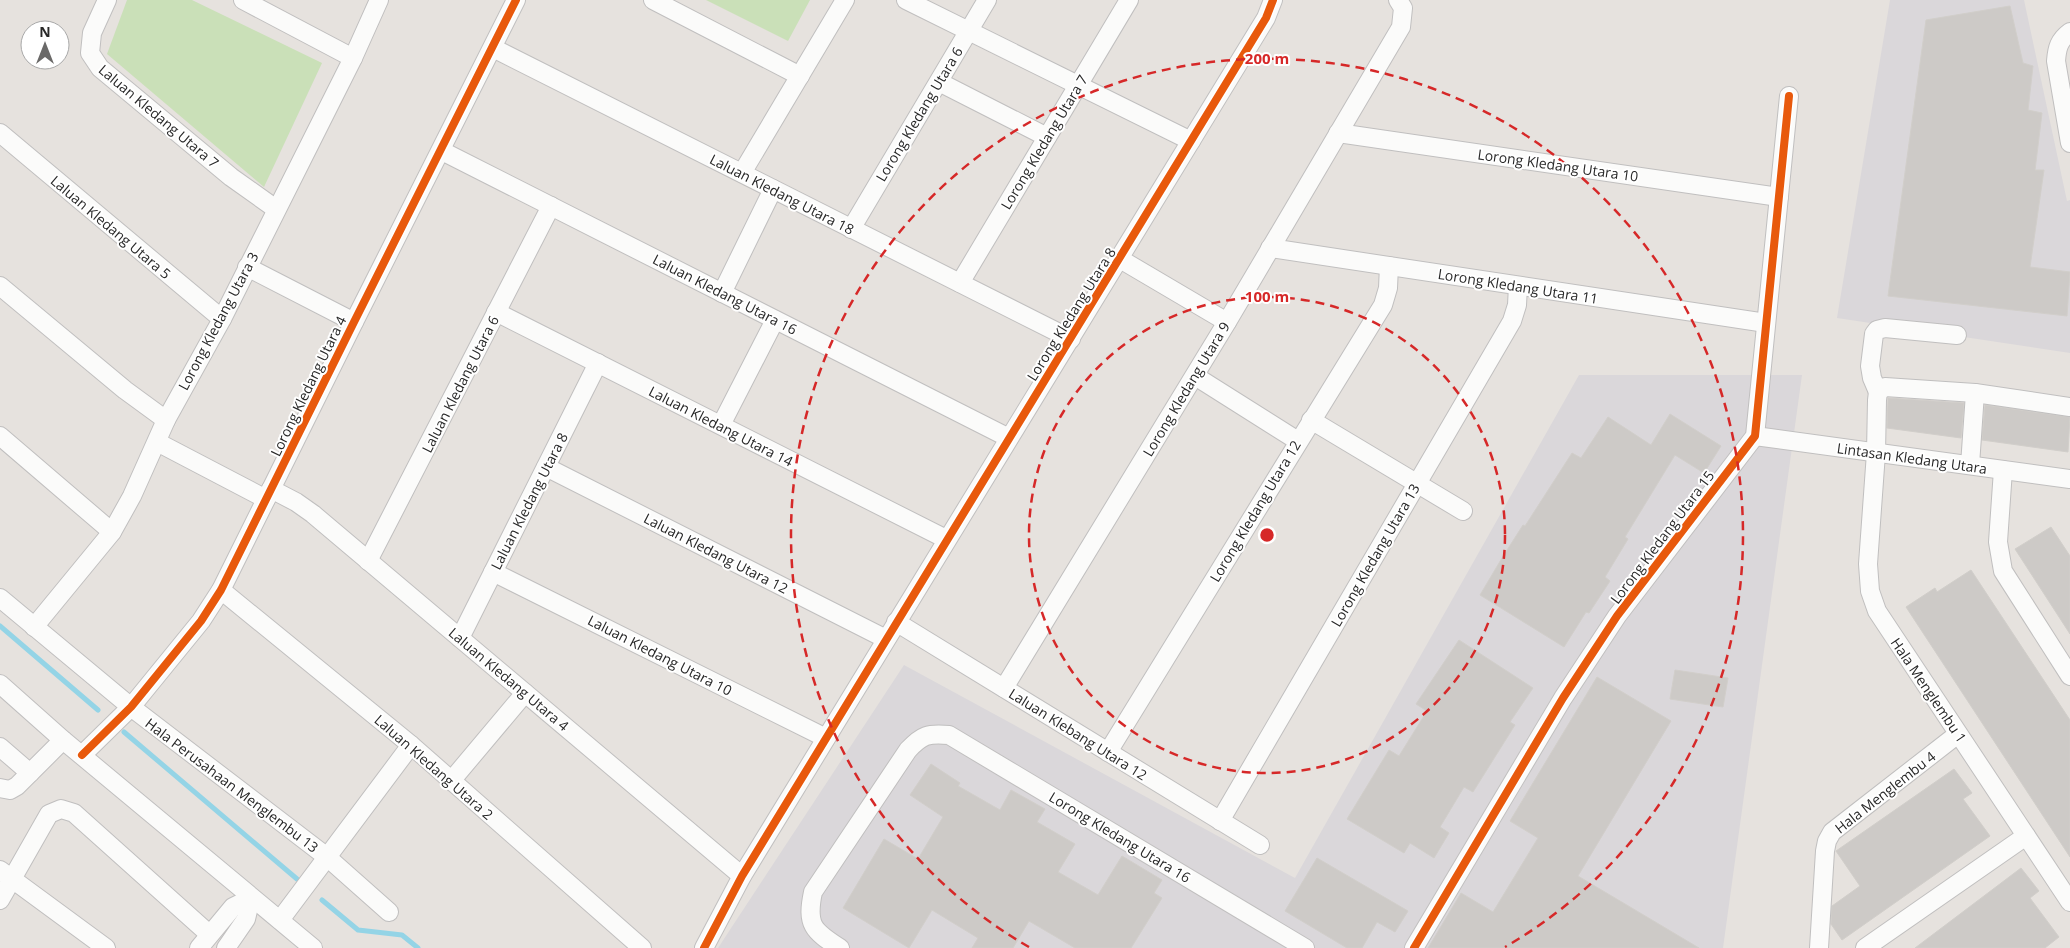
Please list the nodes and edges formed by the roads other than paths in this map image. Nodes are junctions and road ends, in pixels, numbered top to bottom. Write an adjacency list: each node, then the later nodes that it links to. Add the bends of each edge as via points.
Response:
1 (106, 0): 30 (street, Laluan Kledang Utara 7, via 92,33 90,53 100,68 231,177)
2 (242, 0): 15 (street)
3 (379, 0): 15 (street, Lorong Kledang Utara 3)
4 (516, 0): 14 (street, Lorong Kledang Utara 4)
5 (653, 0): 16 (street)
6 (845, 0): 16 (street)
7 (906, 0): 12 (street)
8 (987, 0): 12 (street, Lorong Kledang Utara 6)
9 (1129, 0): 18 (street, Lorong Kledang Utara 7)
10 (1273, 0): 23 (street, Lorong Kledang Utara 8, via 1266,18)
11 (1400, 4): 21 (street, Lorong Kledang Utara 9, via 1402,27)
12 (969, 31): 17 (street, Lorong Kledang Utara 6); 18 (street)
13 (2066, 35): 24 (street, via 2057,48 2056,61)
14 (493, 48): 25 (street, Lorong Kledang Utara 4); 26 (street, Laluan Kledang Utara 18)
15 (353, 58): 30 (street, Lorong Kledang Utara 3)
16 (800, 76): 26 (street)
17 (939, 82): 22 (street); 31 (street, Lorong Kledang Utara 6)
18 (1078, 85): 22 (street, Lorong Kledang Utara 7); 23 (street)
19 (1788, 96): 28 (street)
20 (0, 133): 41 (street, Laluan Kledang Utara 5)
21 (1338, 133): 28 (street, Lorong Kledang Utara 10); 32 (street, Lorong Kledang Utara 9)
22 (1047, 137): 36 (street, Lorong Kledang Utara 7)
23 (1191, 141): 33 (street, Lorong Kledang Utara 8)
24 (2070, 143)
25 (442, 151): 29 (street, Laluan Kledang Utara 16); 43 (street, Lorong Kledang Utara 4)
26 (742, 174): 27 (street, Laluan Kledang Utara 18)
27 (773, 189): 31 (street, Laluan Kledang Utara 18); 39 (street)
28 (1778, 197): 45 (street)
29 (551, 206): 39 (street, Laluan Kledang Utara 16); 40 (street, Laluan Kledang Utara 6)
30 (276, 209): 35 (street, Lorong Kledang Utara 3)
31 (851, 228): 36 (street, Laluan Kledang Utara 18)
32 (1270, 248): 34 (street, Lorong Kledang Utara 11); 44 (street, Lorong Kledang Utara 9)
33 (1120, 259): 44 (street); 47 (street, Lorong Kledang Utara 8)
34 (1389, 266): 38 (street, Lorong Kledang Utara 11); 54 (street, Lorong Kledang Utara 12, via 1383,305)
35 (247, 267): 41 (street, Lorong Kledang Utara 3); 43 (street)
36 (960, 283): 47 (street, Laluan Kledang Utara 18)
37 (0, 286): 53 (street)
38 (1518, 286): 45 (street, Lorong Kledang Utara 11); 66 (street, Lorong Kledang Utara 13, via 1512,322)
39 (722, 293): 42 (street, Laluan Kledang Utara 16)
40 (496, 312): 48 (street, Laluan Kledang Utara 14); 71 (street, Laluan Kledang Utara 6)
41 (222, 319): 53 (street, Lorong Kledang Utara 3)
42 (775, 320): 55 (street); 58 (street, Laluan Kledang Utara 16)
43 (354, 322): 67 (street, Lorong Kledang Utara 4)
44 (1227, 322): 49 (street, Lorong Kledang Utara 9)
45 (1766, 323): 57 (street)
46 (1957, 335): 50 (street, via 1877,330 1870,366)
47 (1072, 339): 58 (street, Lorong Kledang Utara 8)
48 (598, 363): 55 (street, Laluan Kledang Utara 14); 62 (street, Laluan Kledang Utara 8)
49 (1195, 376): 59 (street); 81 (street, Lorong Kledang Utara 9)
50 (1878, 392): 51 (street, via 1885,387 1893,387); 61 (street, Hala Menglembu 1)
51 (1975, 393): 52 (street); 63 (street)
52 (2070, 407)
53 (166, 420): 60 (street, Lorong Kledang Utara 3)
54 (1311, 420): 59 (street, Lorong Kledang Utara 12); 66 (street)
55 (721, 425): 70 (street, Laluan Kledang Utara 14)
56 (0, 436): 69 (street)
57 (1755, 436): 61 (street, Lintasan Kledang Utara); 113 (street, Lorong Kledang Utara 15, via 1617,616 1563,698)
58 (1009, 438): 70 (street, Lorong Kledang Utara 8)
59 (1298, 441): 89 (street, Lorong Kledang Utara 12)
60 (157, 442): 67 (street, Laluan Kledang Utara 4); 69 (street, Lorong Kledang Utara 3)
61 (1876, 453): 63 (street, Lintasan Kledang Utara); 84 (street, Hala Menglembu 1, via 1868,564 1870,591 1877,611)
62 (546, 466): 72 (street, Laluan Kledang Utara 8); 78 (street, Laluan Kledang Utara 12)
63 (1970, 466): 64 (street, Lintasan Kledang Utara)
64 (2003, 470): 65 (street, Lintasan Kledang Utara); 79 (street, via 1998,542 2003,571)
65 (2070, 479)
66 (1416, 484): 68 (street); 94 (street, Lorong Kledang Utara 13)
67 (269, 494): 71 (street, Laluan Kledang Utara 4, via 296,502); 73 (street, Lorong Kledang Utara 4)
68 (1463, 511)
69 (112, 532): 76 (street, Lorong Kledang Utara 3)
70 (946, 539): 75 (street, Lorong Kledang Utara 8)
71 (368, 561): 77 (street, Laluan Kledang Utara 4)
72 (493, 572): 77 (street, Laluan Kledang Utara 8); 85 (street, Laluan Kledang Utara 10)
73 (221, 590): 83 (street, Lorong Kledang Utara 4, via 201,621); 87 (street, Laluan Kledang Utara 2)
74 (0, 598): 76 (street, Hala Perusahaan Menglembu 13)
75 (896, 622): 78 (street, Lorong Kledang Utara 8); 81 (street, Laluan Klebang Utara 12)
76 (34, 627): 83 (street, Hala Perusahaan Menglembu 13)
77 (460, 638): 82 (street, Laluan Kledang Utara 4)
78 (886, 639): 85 (street, Lorong Kledang Utara 8)
79 (2070, 676)
80 (0, 684): 86 (street)
81 (1004, 688): 89 (street, Laluan Klebang Utara 12)
82 (525, 693): 92 (street); 99 (street, Laluan Kledang Utara 4)
83 (130, 707): 90 (street, Lorong Kledang Utara 4); 97 (street, Hala Perusahaan Menglembu 13)
84 (1958, 734): 95 (street, Hala Menglembu 1); 114 (street, Hala Menglembu 4, via 1832,832 1825,851)
85 (826, 738): 99 (street, Lorong Kledang Utara 8)
86 (63, 740): 90 (street); 91 (street)
87 (411, 745): 92 (street, Laluan Kledang Utara 2); 97 (street)
88 (0, 747): 91 (street)
89 (1108, 752): 94 (street, Laluan Klebang Utara 12)
90 (82, 755): 100 (street)
91 (30, 773): 93 (street, via 10,790)
92 (451, 781): 109 (street, Laluan Kledang Utara 2)
93 (0, 788)
94 (1220, 821): 96 (street, Laluan Klebang Utara 12)
95 (2026, 836): 102 (street, Hala Menglembu 1); 115 (street)
96 (1260, 845)
97 (327, 856): 103 (street, Hala Perusahaan Menglembu 13); 104 (street)
98 (6, 874): 101 (street); 105 (street, via 49,814 60,809 74,813); 106 (street)
99 (742, 876): 110 (street, Lorong Kledang Utara 8)
100 (251, 898): 104 (street); 105 (street, via 232,907); 107 (street, via 246,919)
101 (0, 900)
102 (2070, 902)
103 (389, 912)
104 (280, 920): 108 (street)
105 (204, 941)
106 (106, 948)
107 (227, 948)
108 (313, 948)
109 (642, 948)
110 (704, 948)
111 (840, 948): 112 (street, Lorong Kledang Utara 16, via 812,925 808,911 812,892 908,750 920,738 933,733 949,735)
112 (1305, 948)
113 (1414, 948)
114 (1819, 948)
115 (1865, 948)

